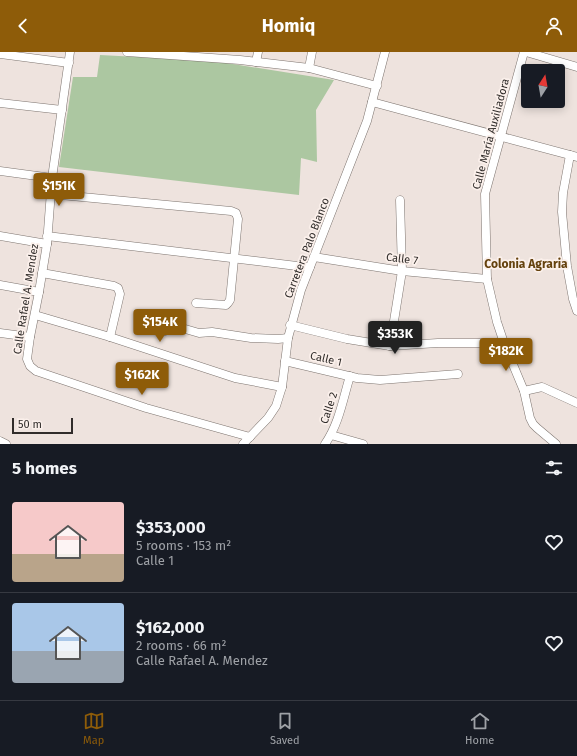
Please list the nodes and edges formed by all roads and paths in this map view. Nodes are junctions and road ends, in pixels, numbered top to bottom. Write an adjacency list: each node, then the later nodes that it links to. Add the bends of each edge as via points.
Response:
1 (70, 52): 11 (street, Calle Rafael A. Mendez)
2 (127, 52): 8 (street)
3 (258, 52): 10 (street)
4 (312, 52): 13 (street)
5 (385, 52): 14 (street, Carretera Palo Blanco)
6 (525, 52): 12 (street); 18 (street, Calle María Auxiliadora)
7 (0, 54): 11 (street)
8 (170, 54): 9 (street)
9 (212, 55): 10 (street)
10 (256, 62): 13 (street)
11 (69, 63): 17 (street, Calle Rafael A. Mendez)
12 (577, 67)
13 (308, 68): 14 (street)
14 (377, 86): 15 (street, Carretera Palo Blanco)
15 (372, 102): 18 (street); 26 (street, Carretera Palo Blanco)
16 (0, 103): 17 (street)
17 (62, 110): 21 (street, Calle Rafael A. Mendez)
18 (501, 136): 19 (street); 31 (street, Calle María Auxiliadora, via 485,194)
19 (574, 156): 35 (street, via 563,193 562,212 567,266)
20 (0, 171): 21 (street)
21 (52, 178): 22 (street, Calle Rafael A. Mendez)
22 (50, 194): 25 (street, Calle Rafael A. Mendez); 27 (street, via 232,211 238,219)
23 (400, 200): 29 (street)
24 (0, 236): 25 (street)
25 (47, 240): 27 (street); 30 (street, Calle Rafael A. Mendez)
26 (314, 257): 28 (street, Carretera Palo Blanco); 29 (street, Calle 7)
27 (234, 259): 28 (street); 34 (street, via 228,303)
28 (310, 267): 37 (street, Carretera Palo Blanco)
29 (402, 271): 31 (street, Calle 7); 44 (street)
30 (42, 273): 33 (street, Calle Rafael A. Mendez); 41 (street, via 118,288 120,294)
31 (487, 279): 43 (street, Calle María Auxiliadora)
32 (0, 284): 33 (street)
33 (40, 292): 36 (street, Calle Rafael A. Mendez)
34 (196, 303)
35 (577, 311)
36 (35, 315): 40 (street, Calle Rafael A. Mendez); 41 (street)
37 (290, 325): 42 (street, Carretera Palo Blanco); 44 (street)
38 (165, 331): 42 (street, via 175,326 199,333 212,332 267,339)
39 (0, 333): 40 (street)
40 (30, 337): 52 (street, Calle Rafael A. Mendez, via 27,359 36,371 146,408)
41 (110, 337): 48 (street, via 235,378)
42 (288, 338): 45 (street, Carretera Palo Blanco)
43 (504, 343): 44 (street); 49 (street, Calle María Auxiliadora)
44 (390, 346)
45 (285, 361): 47 (street, Calle 1); 48 (street, Carretera Palo Blanco)
46 (458, 374): 47 (street, Calle 1, via 380,380)
47 (350, 376): 51 (street, Calle 2, via 336,426)
48 (282, 388): 52 (street, Carretera Palo Blanco, via 276,406)
49 (524, 390): 50 (street, via 542,387); 58 (street, Calle María Auxiliadora, via 533,424)
50 (577, 403)
51 (331, 435): 56 (street, Calle 2); 57 (street)
52 (250, 437): 55 (street, Carretera Palo Blanco)
53 (0, 441): 54 (street)
54 (6, 444)
55 (243, 444)
56 (325, 444)
57 (363, 444)
58 (556, 444)

